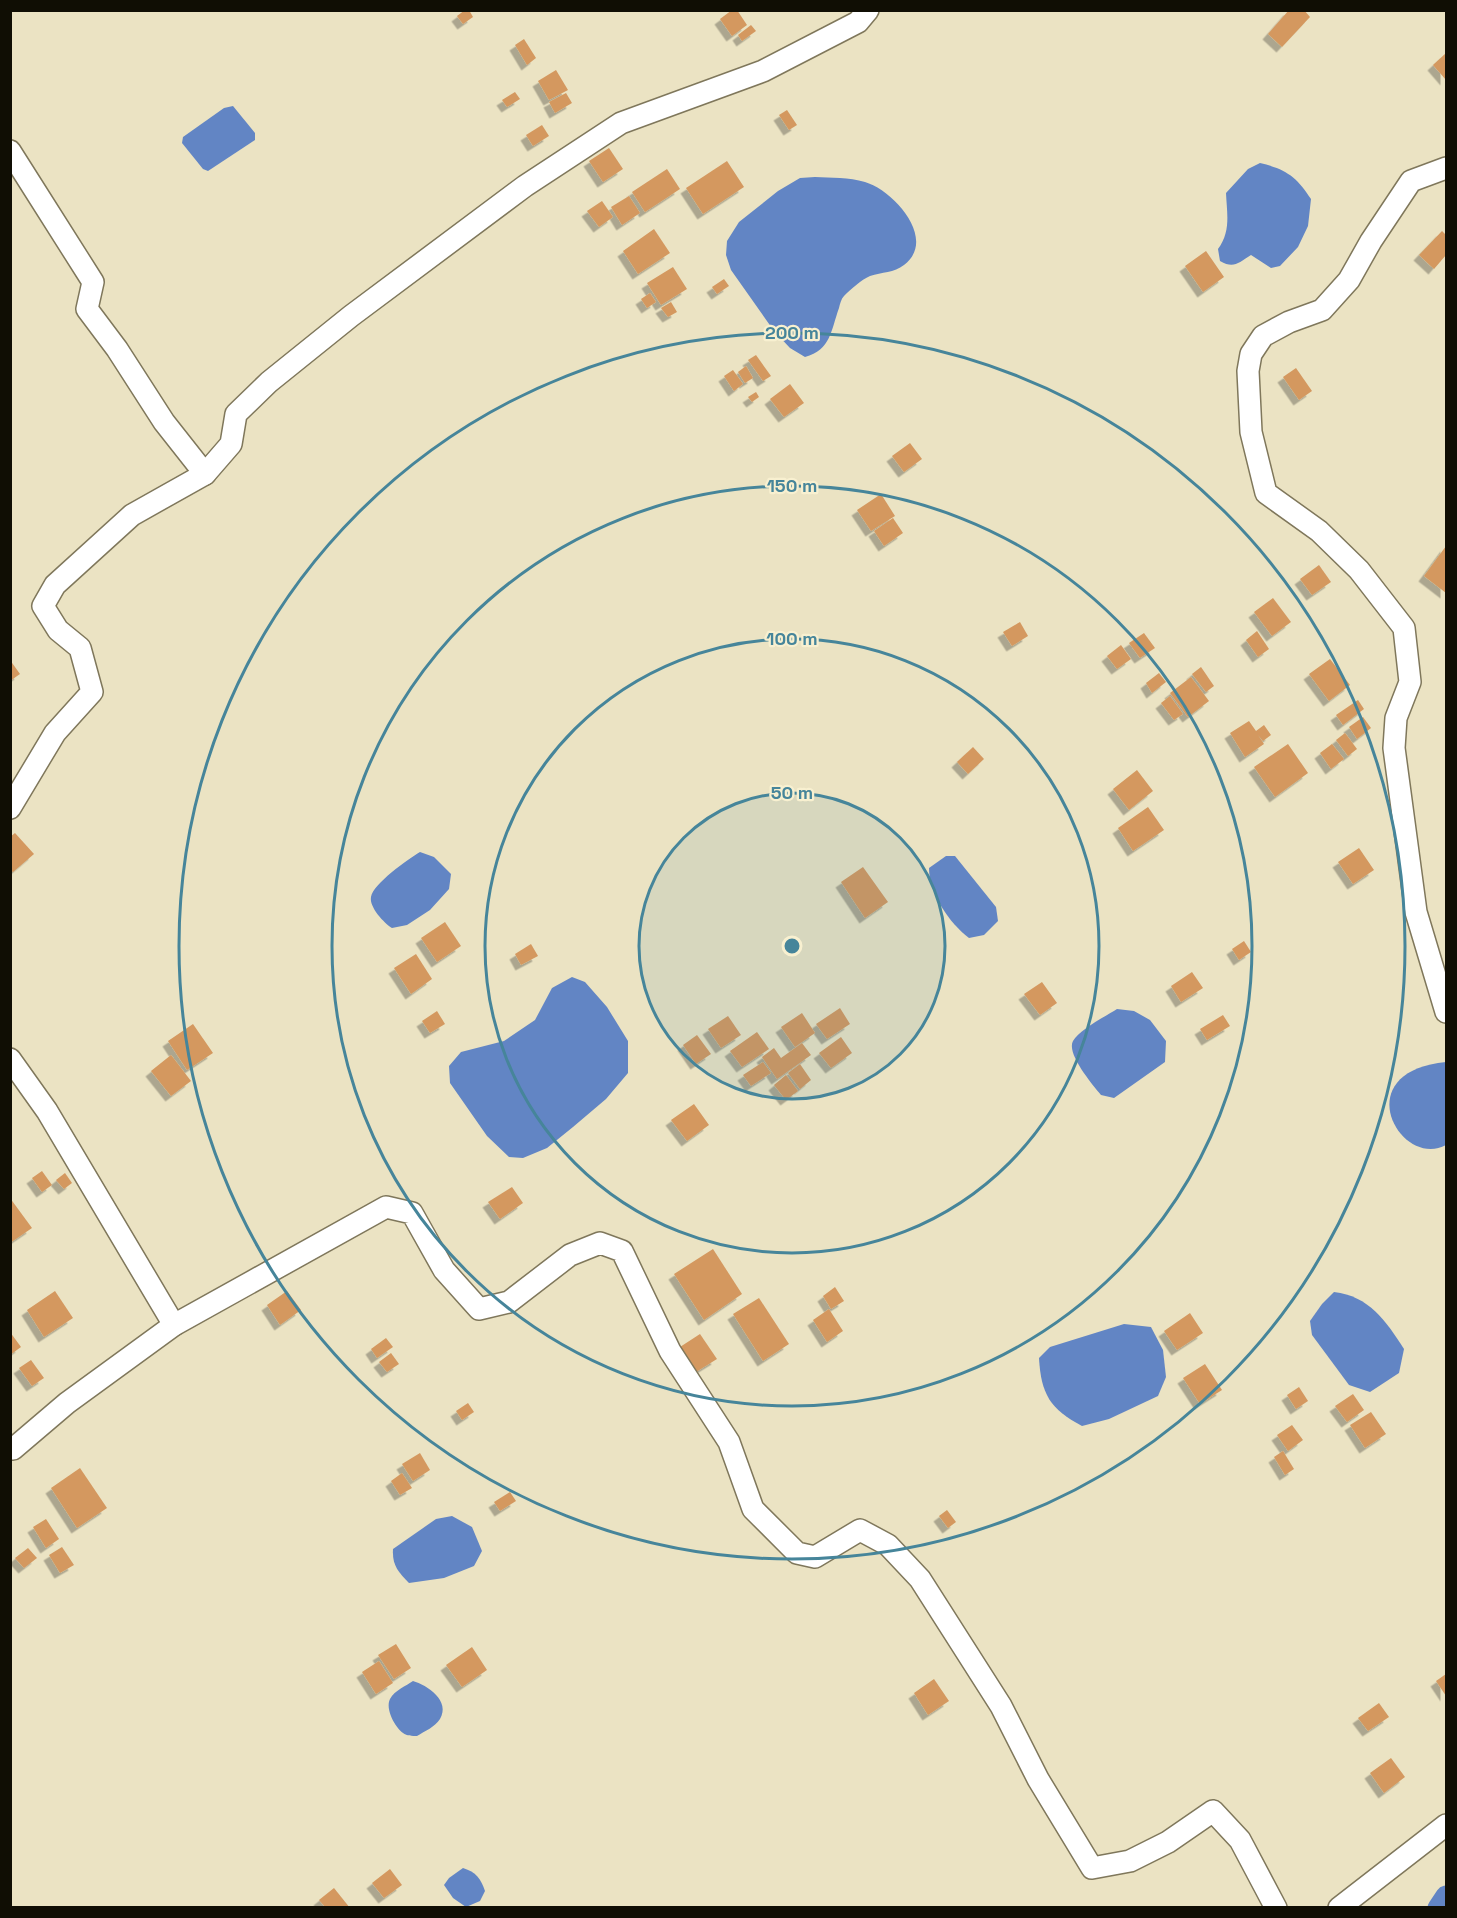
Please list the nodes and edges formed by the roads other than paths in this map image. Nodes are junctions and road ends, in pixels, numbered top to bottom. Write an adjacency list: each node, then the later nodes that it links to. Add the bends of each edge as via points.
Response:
1 (868, 10): 4 (street, via 858,22 763,71 621,123 525,186 269,382 236,414 231,444)
2 (10, 151): 4 (street, via 93,282 87,309 164,422)
3 (1446, 168): 6 (street, via 1411,181 1349,280 1322,310 1263,336 1251,354 1248,370 1251,432 1266,493 1319,531 1343,554 1404,628 1410,682 1396,718 1394,748 1416,912)
4 (205, 474): 5 (street, via 132,515 55,585 43,606 58,630 80,648 92,692 55,733)
5 (10, 808)
6 (1446, 1012)
7 (10, 1059): 8 (street, via 47,1111)
8 (174, 1324): 9 (street, via 67,1403); 11 (street, via 386,1207 412,1213 444,1270 479,1309 508,1302 570,1255 600,1243 622,1251 670,1351 729,1442 753,1509 797,1553 815,1557 860,1530 888,1545 921,1579 1001,1706 1038,1779 1092,1868 1130,1861 1168,1842 1213,1811 1240,1840)
9 (13, 1449)
10 (1446, 1824): 12 (street)
11 (1276, 1908)
12 (1339, 1908)

